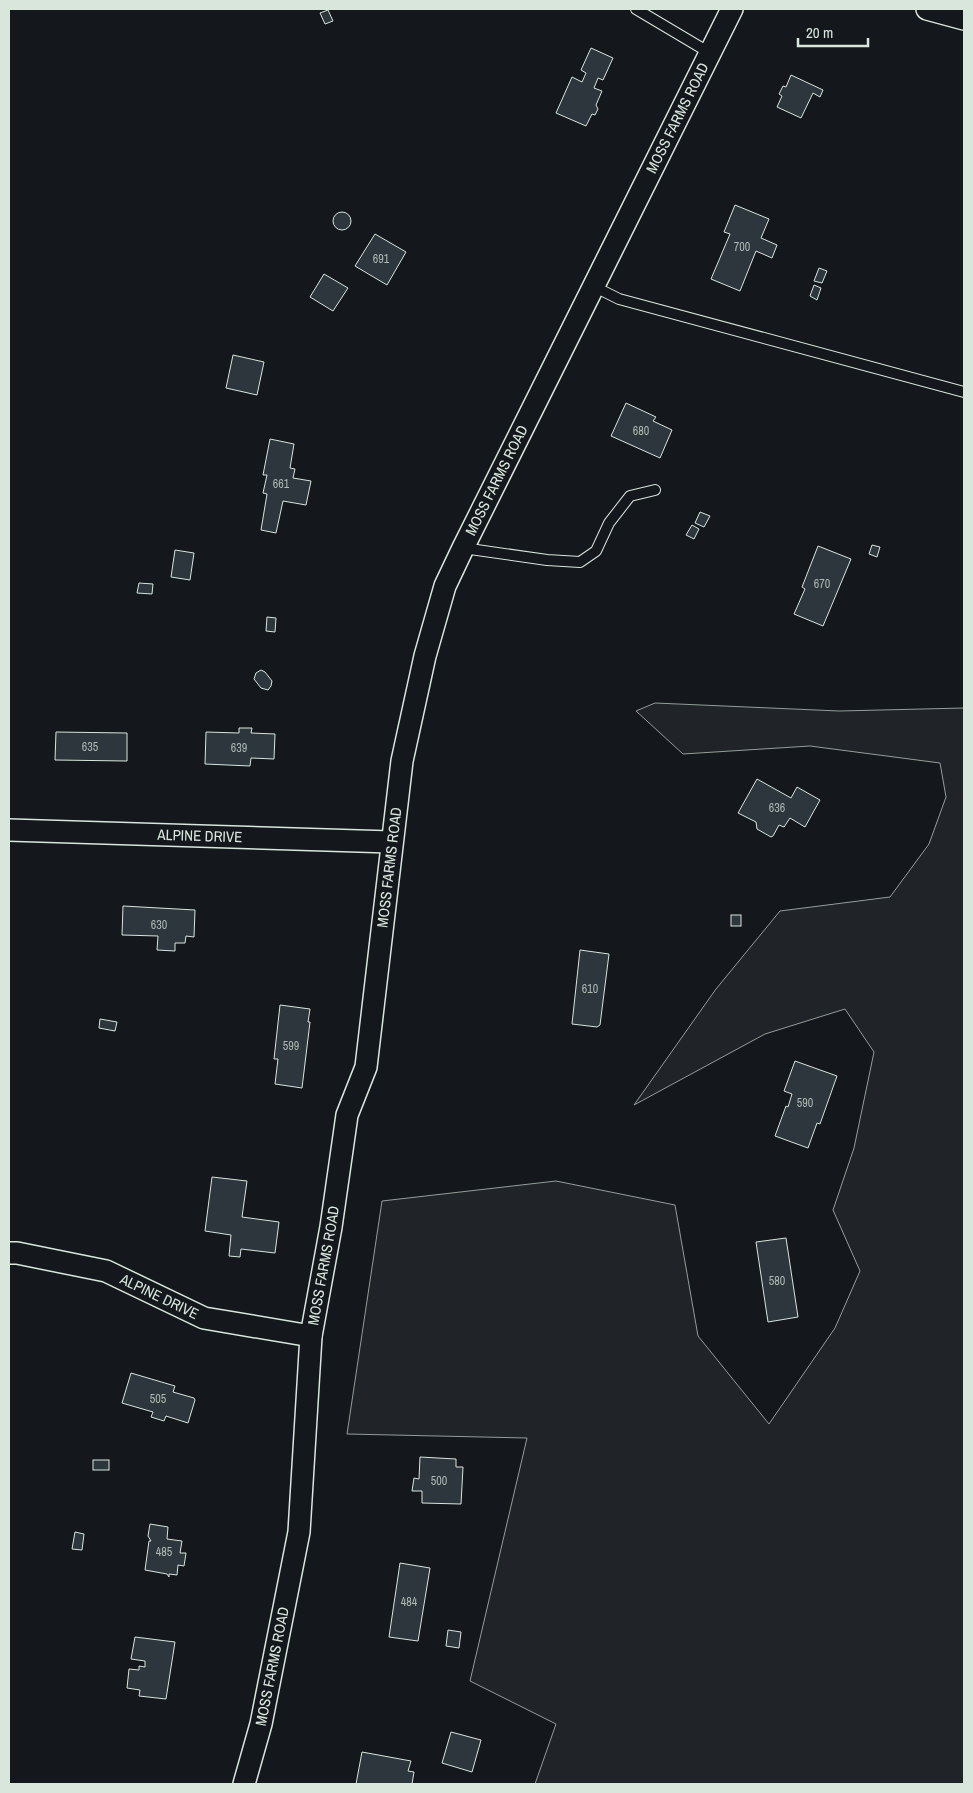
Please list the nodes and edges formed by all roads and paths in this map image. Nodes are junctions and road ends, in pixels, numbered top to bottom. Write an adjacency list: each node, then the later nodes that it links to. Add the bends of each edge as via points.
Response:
1 (636, 9): 5 (lane)
2 (732, 9): 5 (street, MOSS FARMS ROAD)
3 (927, 9): 4 (street)
4 (964, 19)
5 (710, 53): 6 (street, MOSS FARMS ROAD)
6 (593, 286): 7 (lane, via 619,299); 9 (street, MOSS FARMS ROAD)
7 (964, 392)
8 (655, 490): 9 (lane, via 630,496 609,523 596,551 580,562)
9 (463, 548): 11 (street, MOSS FARMS ROAD, via 445,586 425,656 402,761)
10 (9, 830): 11 (street, ALPINE DRIVE)
11 (391, 842): 13 (street, MOSS FARMS ROAD, via 366,1067 347,1115 332,1227)
12 (9, 1253): 13 (street, ALPINE DRIVE, via 106,1271 204,1318)
13 (312, 1336): 14 (street, MOSS FARMS ROAD, via 299,1532 261,1724)
14 (244, 1784)

